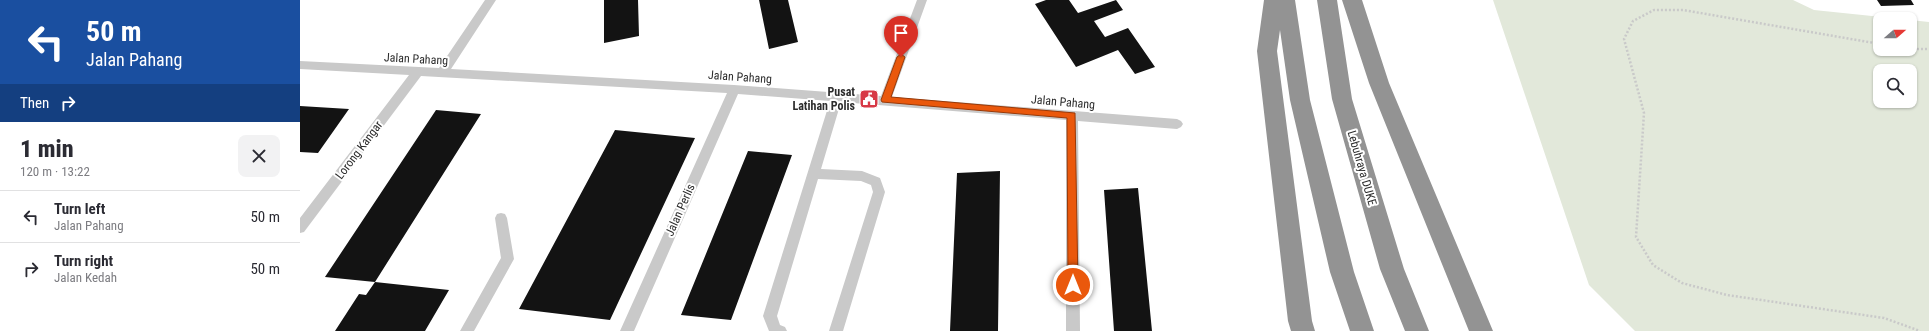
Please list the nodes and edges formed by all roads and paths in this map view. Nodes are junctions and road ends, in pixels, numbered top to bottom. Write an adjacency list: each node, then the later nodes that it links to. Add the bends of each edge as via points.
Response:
1 (491, 0): 12 (lane)
2 (922, 0): 15 (lane)
3 (1274, 0): 26 (highway, via 1267,51)
4 (1285, 0): 27 (highway, via 1300,100 1342,272)
5 (1327, 0): 28 (highway, Lebuhraya DUKE, via 1342,99 1392,269)
6 (1352, 0): 29 (highway, via 1379,83)
7 (1873, 43): 30 (path, via 1683,10 1654,10 1633,21 1624,39 1644,113 1636,237 1653,265 1682,282 1727,295 1884,318)
8 (1917, 49): 9 (path)
9 (1929, 49)
10 (300, 65): 11 (lane, Jalan Pahang)
11 (418, 72): 12 (lane, Jalan Pahang); 20 (lane, Lorong Kangar)
12 (442, 73): 13 (lane, Jalan Pahang)
13 (734, 89): 14 (lane, Jalan Pahang); 22 (lane, Jalan Perlis)
14 (837, 96): 15 (lane, Jalan Pahang); 18 (lane)
15 (885, 100): 16 (lane, Jalan Pahang)
16 (1072, 115): 17 (lane, Jalan Pahang); 25 (lane)
17 (1177, 124)
18 (813, 174): 23 (lane, via 770,316 775,330); 24 (lane, via 862,176 876,182 879,192)
19 (501, 218): 21 (lane, via 508,259)
20 (300, 228)
21 (467, 331)
22 (627, 331)
23 (780, 331)
24 (836, 331)
25 (1073, 331)
26 (1303, 331)
27 (1362, 331)
28 (1417, 331)
29 (1481, 331)
30 (1920, 331)

